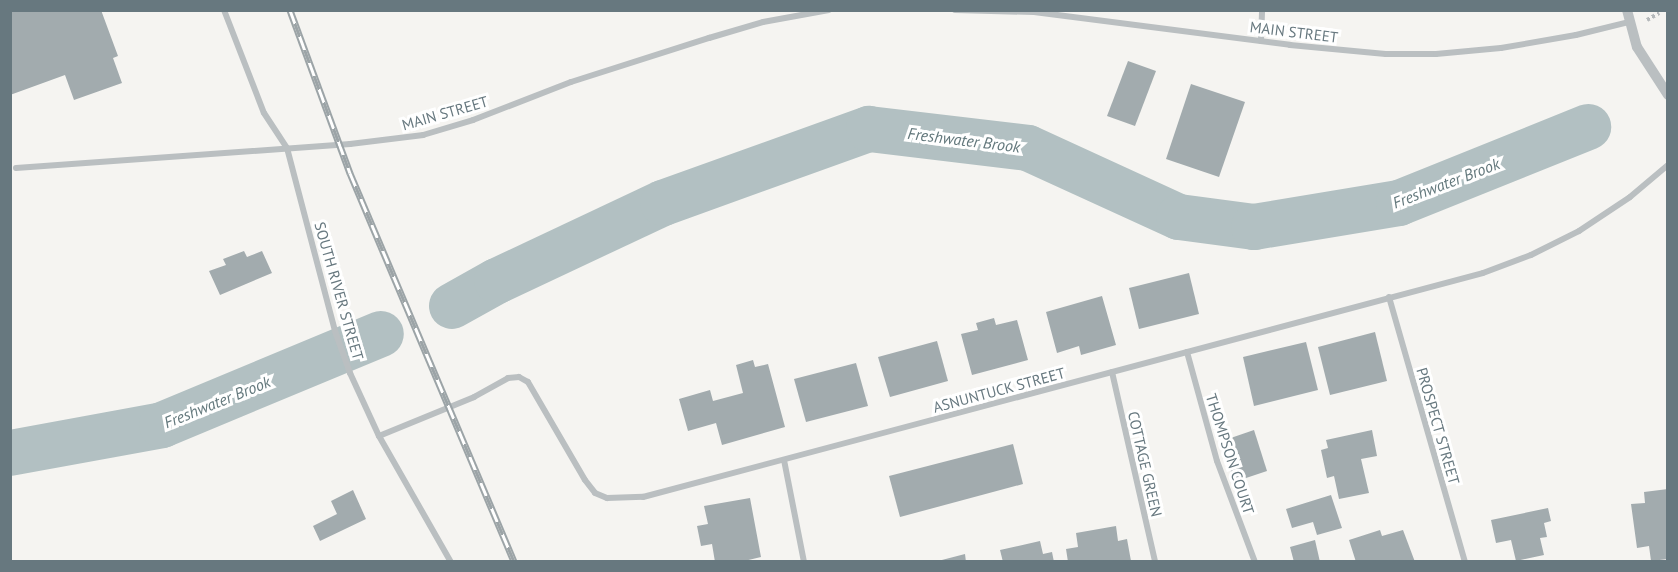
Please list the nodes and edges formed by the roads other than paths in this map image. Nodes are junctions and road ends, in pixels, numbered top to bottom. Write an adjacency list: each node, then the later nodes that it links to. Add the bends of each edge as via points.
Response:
1 (224, 10): 11 (street, SOUTH RIVER STREET, via 264,113)
2 (830, 10): 11 (street, MAIN STREET, via 763,22 709,38 423,135)
3 (955, 10): 6 (street, MAIN STREET)
4 (1077, 10): 8 (street)
5 (1262, 10): 9 (street)
6 (1034, 11): 8 (street, MAIN STREET)
7 (1628, 16): 9 (street, MAIN STREET, via 1538,43 1436,54 1386,54); 10 (street, via 1637,47)
8 (1079, 18): 9 (street, MAIN STREET)
9 (1261, 40)
10 (1668, 95)
11 (287, 148): 13 (street, MAIN STREET); 17 (street, SOUTH RIVER STREET, via 335,331)
12 (1668, 165): 14 (street, ASNUNTUCK STREET, via 1616,207 1560,241 1483,273)
13 (16, 168)
14 (1389, 297): 15 (street, ASNUNTUCK STREET); 23 (street, PROSPECT STREET)
15 (1187, 352): 16 (street, ASNUNTUCK STREET); 22 (street, THOMPSON COURT, via 1217,461)
16 (1112, 372): 18 (street, ASNUNTUCK STREET); 21 (street, COTTAGE GREEN)
17 (379, 436): 18 (street, ASNUNTUCK STREET, via 474,397 508,378 519,377 532,388 585,480 595,493 607,498 643,497); 19 (street, SOUTH RIVER STREET)
18 (784, 460): 20 (street)
19 (451, 561)
20 (804, 561)
21 (1155, 561)
22 (1255, 561)
23 (1465, 561)

